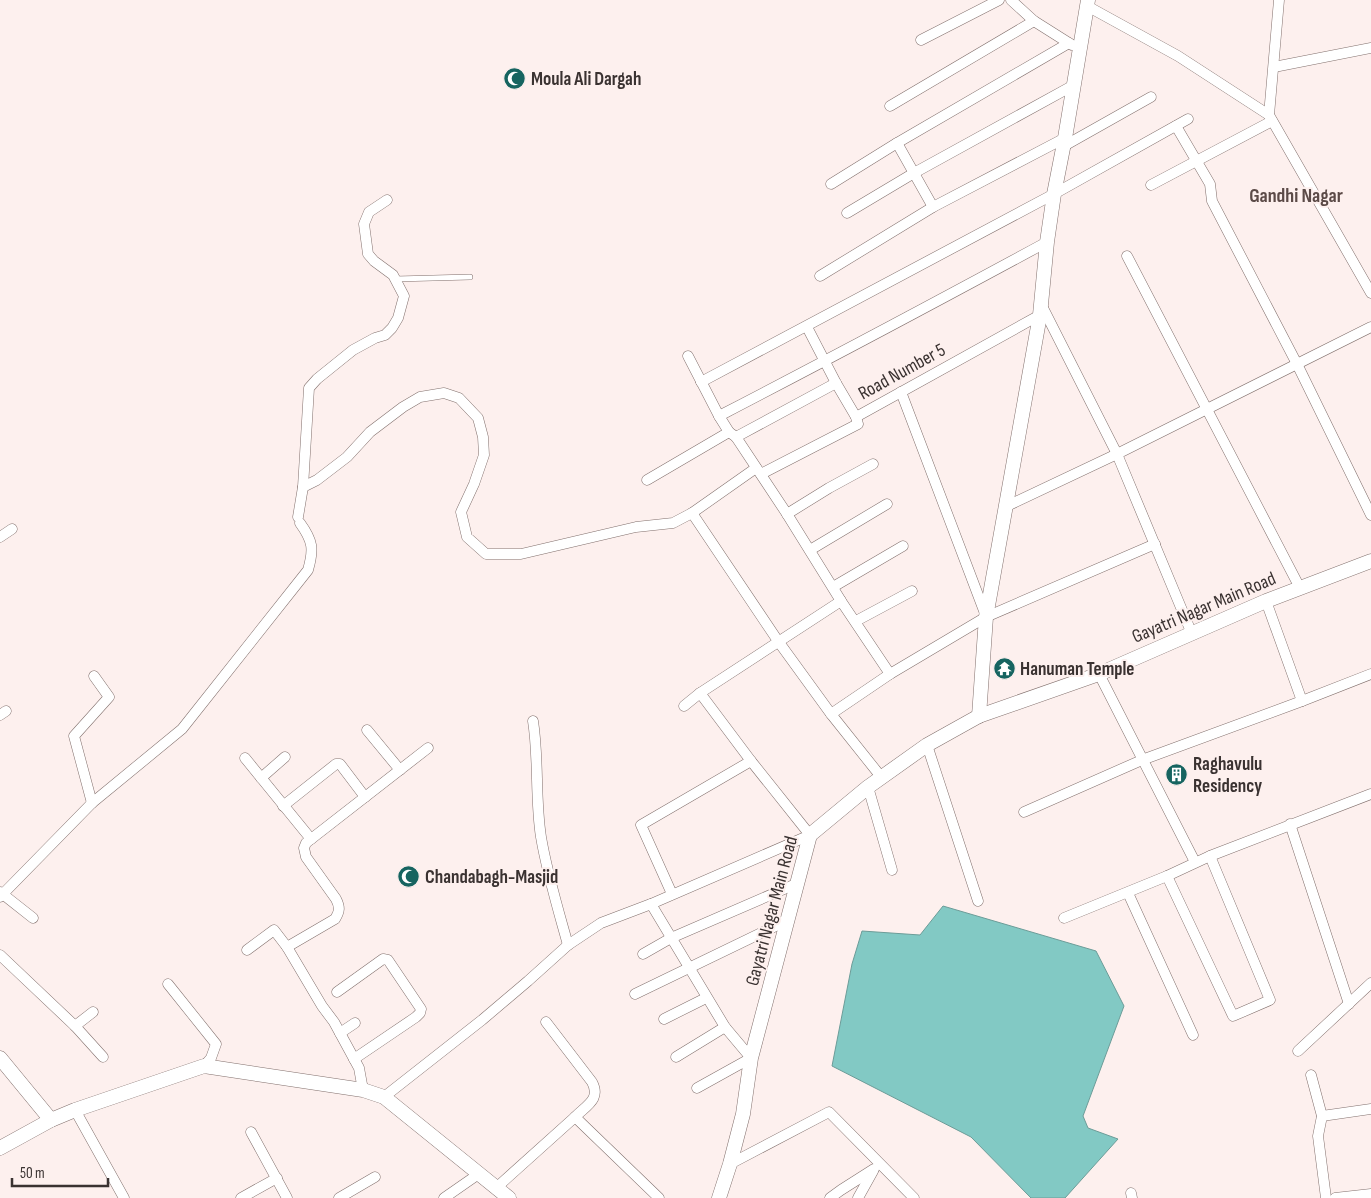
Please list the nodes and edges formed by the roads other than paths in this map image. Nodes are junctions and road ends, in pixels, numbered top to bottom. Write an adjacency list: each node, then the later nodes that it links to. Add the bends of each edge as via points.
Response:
1 (999, 0): 6 (street)
2 (1011, 0): 5 (street)
3 (1279, 0): 9 (street)
4 (1087, 3): 7 (street); 13 (street, via 1186,61)
5 (1034, 21): 7 (street); 12 (street)
6 (921, 40)
7 (1074, 46): 10 (street); 17 (street)
8 (1371, 48): 9 (street)
9 (1274, 67): 13 (street)
10 (1074, 84): 16 (street); 19 (street)
11 (1151, 97): 16 (street)
12 (890, 106)
13 (1271, 118): 18 (street); 31 (street)
14 (1188, 119): 15 (street)
15 (1176, 126): 18 (street); 22 (street)
16 (1065, 142): 22 (street); 24 (street)
17 (896, 143): 19 (street); 20 (street)
18 (1197, 161): 21 (street); 37 (street, via 1210,184 1212,201)
19 (914, 173): 24 (street); 25 (street)
20 (831, 184)
21 (1151, 185)
22 (1054, 194): 26 (street); 33 (street)
23 (386, 200): 30 (street, via 369,212 364,224 368,254)
24 (933, 207): 28 (street)
25 (847, 213)
26 (1047, 242): 32 (street); 36 (street)
27 (1127, 256): 41 (street)
28 (820, 276)
29 (470, 277): 30 (lane)
30 (395, 279): 49 (street, via 404,296 392,328 385,335 353,350 309,388)
31 (1371, 293)
32 (1040, 310): 40 (street, Road Number 5); 45 (street); 51 (street)
33 (807, 326): 36 (street); 38 (street)
34 (1371, 327): 37 (street)
35 (688, 356): 38 (street)
36 (825, 361): 39 (street); 42 (street)
37 (1297, 364): 41 (street); 54 (street)
38 (701, 382): 42 (street)
39 (836, 383): 43 (street); 44 (street)
40 (901, 392): 43 (street, Road Number 5); 66 (street)
41 (1206, 408): 45 (street); 62 (street)
42 (719, 416): 44 (street)
43 (856, 417): 47 (street, Road Number 5, via 858,424)
44 (733, 434): 47 (street); 48 (street)
45 (1117, 454): 51 (street); 57 (street)
46 (873, 464): 53 (street)
47 (758, 471): 52 (street); 53 (street)
48 (646, 480)
49 (303, 487): 52 (street, via 347,457 370,432 403,407 420,397 444,393 460,398 478,418 483,437 484,455 461,512 467,537 486,554 520,554 636,527 673,523); 93 (street, via 299,520 313,548 308,570 182,729)
50 (888, 504): 59 (street)
51 (1007, 506): 66 (street)
52 (692, 513): 69 (street)
53 (787, 514): 59 (street)
54 (1371, 515)
55 (12, 529): 56 (street)
56 (0, 537)
57 (1155, 544): 66 (street); 68 (street)
58 (902, 546): 61 (street)
59 (810, 550): 61 (street)
60 (1371, 561): 62 (street, Gayatri Nagar Main Road)
61 (833, 587): 64 (street)
62 (1300, 588): 65 (street, Gayatri Nagar Main Road)
63 (912, 590): 67 (street)
64 (841, 601): 67 (street); 69 (street)
65 (1266, 601): 68 (street, Gayatri Nagar Main Road); 75 (street)
66 (986, 618): 70 (street); 78 (street)
67 (856, 622): 70 (street)
68 (1192, 634): 71 (street, Gayatri Nagar Main Road)
69 (778, 642): 74 (street); 77 (street)
70 (890, 674): 77 (street)
71 (1099, 674): 78 (street, Gayatri Nagar Main Road); 85 (street)
72 (1371, 674): 75 (street)
73 (94, 676): 93 (street, via 110,697 74,736)
74 (700, 693): 76 (street); 86 (street)
75 (1302, 701): 85 (street)
76 (684, 706)
77 (831, 714): 89 (street)
78 (979, 716): 81 (street, Gayatri Nagar Main Road)
79 (532, 722): 113 (street, via 541,836)
80 (367, 730): 87 (street)
81 (927, 745): 89 (street, Gayatri Nagar Main Road); 107 (street)
82 (428, 748): 87 (street)
83 (285, 757): 88 (street)
84 (245, 758): 88 (street)
85 (1142, 760): 95 (street); 100 (street)
86 (751, 761): 97 (street); 106 (street, via 641,825)
87 (400, 770): 92 (street)
88 (261, 778): 94 (street)
89 (882, 778): 90 (street, Gayatri Nagar Main Road)
90 (868, 787): 97 (street, Gayatri Nagar Main Road); 101 (street)
91 (1370, 796): 96 (street)
92 (365, 797): 94 (street, via 340,764 336,764); 98 (street)
93 (92, 802): 105 (street)
94 (283, 806): 98 (street)
95 (1024, 812)
96 (1290, 824): 99 (street); 124 (street)
97 (810, 835): 103 (street, Gayatri Nagar Main Road); 106 (street)
98 (311, 839): 114 (street, via 304,848 306,857 336,899 340,912 335,919)
99 (1210, 856): 100 (street); 102 (street, via 1270,1000 1233,1016)
100 (1196, 862): 102 (street)
101 (892, 870)
102 (1167, 876): 104 (street)
103 (798, 883): 111 (street, Gayatri Nagar Main Road); 112 (street)
104 (1128, 893): 110 (street); 132 (street)
105 (1, 894): 109 (street)
106 (672, 894): 108 (street)
107 (978, 901)
108 (651, 904): 112 (street); 113 (street, via 601,923)
109 (33, 918)
110 (1064, 918)
111 (788, 920): 118 (street); 137 (street, Gayatri Nagar Main Road)
112 (671, 938): 116 (street); 118 (street)
113 (568, 945): 143 (street, via 482,1020)
114 (287, 947): 115 (street, via 274,930); 131 (street)
115 (247, 950)
116 (643, 954)
117 (0, 955): 129 (street)
118 (689, 968): 122 (street); 123 (street)
119 (168, 984): 139 (street, via 216,1044)
120 (1371, 984): 124 (street)
121 (337, 992): 138 (street, via 383,959 388,960 421,1009 416,1018)
122 (635, 994)
123 (706, 998): 126 (street); 130 (street)
124 (1349, 1004): 133 (street)
125 (93, 1012): 129 (street)
126 (664, 1019)
127 (546, 1022): 147 (street, via 592,1082 596,1092 595,1098)
128 (355, 1023): 131 (street)
129 (75, 1026): 134 (street)
130 (724, 1027): 135 (street); 137 (street)
131 (340, 1033): 138 (street)
132 (1194, 1035)
133 (1298, 1051)
134 (103, 1057)
135 (676, 1057)
136 (0, 1058): 148 (street)
137 (751, 1058): 141 (street); 151 (street, Gayatri Nagar Main Road, via 743,1114)
138 (354, 1059): 142 (street)
139 (204, 1066): 142 (street); 145 (street)
140 (1311, 1075): 146 (street)
141 (697, 1088)
142 (363, 1090): 143 (street)
143 (384, 1097): 153 (street)
144 (1371, 1109): 146 (street)
145 (75, 1110): 148 (street); 158 (street)
146 (1322, 1116): 169 (street, via 1318,1136)
147 (575, 1117): 156 (street); 164 (street)
148 (51, 1120): 150 (street)
149 (251, 1132): 155 (street)
150 (0, 1148)
151 (730, 1164): 152 (street, via 829,1112); 165 (street, Gayatri Nagar Main Road)
152 (876, 1165): 166 (street); 167 (street); 168 (street)
153 (480, 1173): 156 (street); 162 (street)
154 (375, 1177): 161 (street)
155 (277, 1178): 159 (street); 160 (street)
156 (496, 1188): 163 (street)
157 (1371, 1194): 170 (street)
158 (124, 1198)
159 (241, 1198)
160 (287, 1198)
161 (339, 1198)
162 (444, 1198)
163 (509, 1198)
164 (660, 1198)
165 (719, 1198)
166 (830, 1198)
167 (858, 1198)
168 (914, 1198)
169 (1326, 1198)
170 (1335, 1198)

